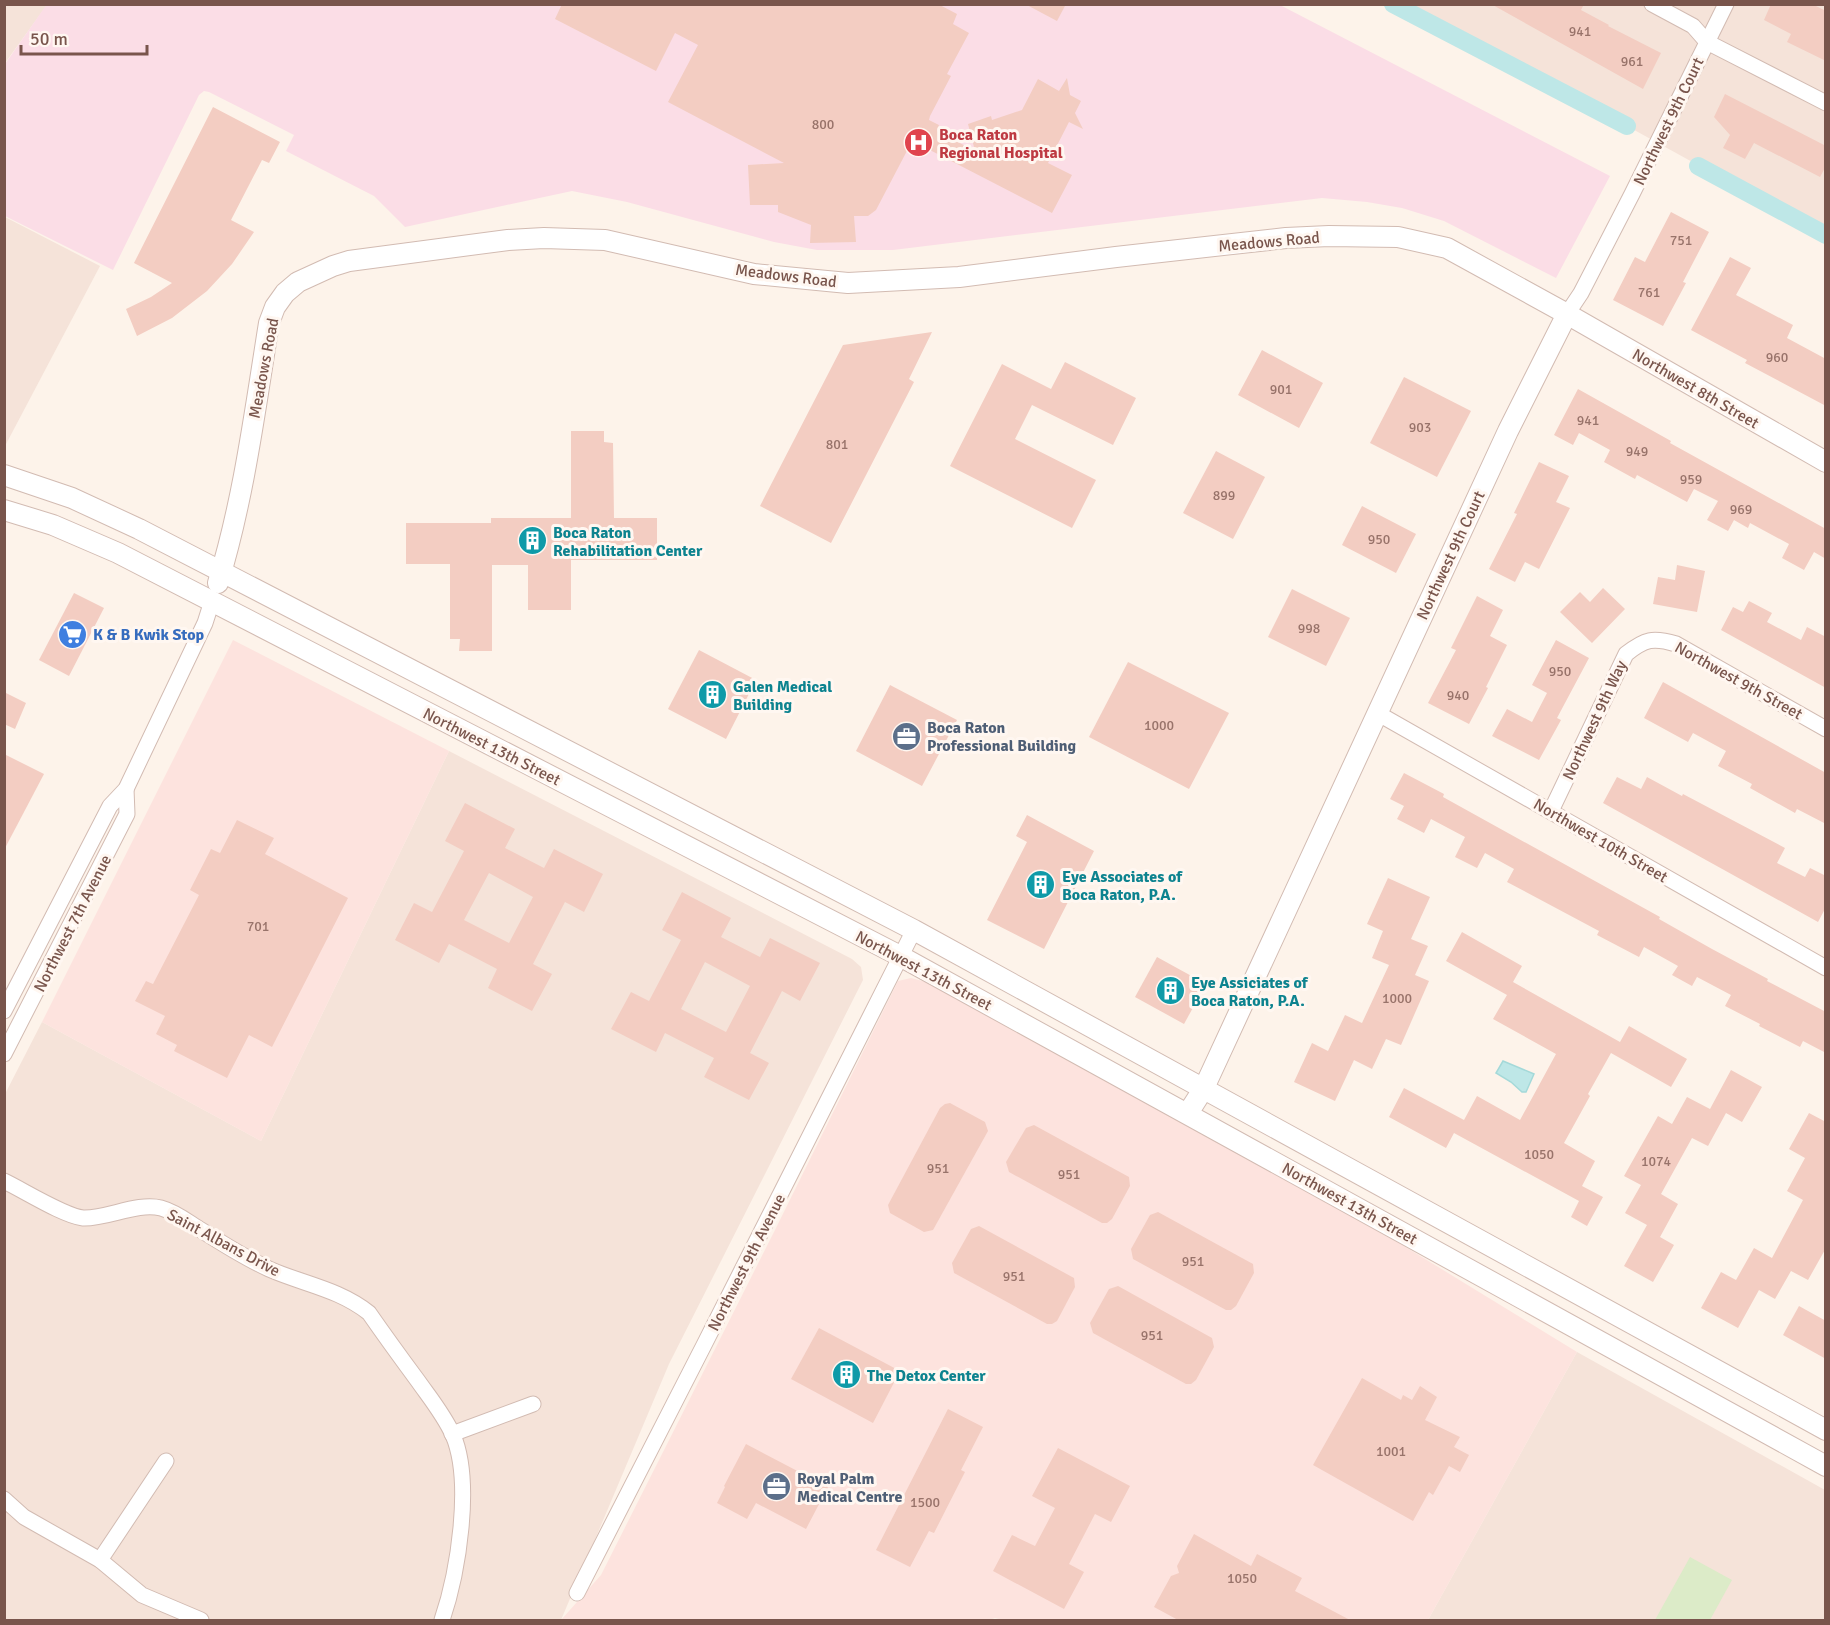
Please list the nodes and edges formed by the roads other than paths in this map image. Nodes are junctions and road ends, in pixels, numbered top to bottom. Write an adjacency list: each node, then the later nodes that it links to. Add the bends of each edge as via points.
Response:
1 (1652, 4): 3 (street, via 1693,26)
2 (1726, 4): 3 (street, Northwest 9th Court)
3 (1707, 42): 4 (street); 5 (street, Northwest 9th Court, via 1617,224)
4 (1826, 103)
5 (1567, 314): 6 (street, Northwest 8th Street); 9 (street, Meadows Road, via 1447,248 1398,237 1286,238 959,277 848,283 754,274 605,240 508,240 349,261 298,282 275,307 269,323 246,465); 12 (street, Northwest 9th Court)
6 (1826, 462)
7 (4, 475): 9 (street, Northwest 13th Street, via 72,498)
8 (4, 510): 10 (street, Northwest 13th Street, via 53,525 118,553)
9 (221, 572): 10 (street, Northwest 7th Avenue); 16 (street, Northwest 13th Street)
10 (212, 601): 14 (street, Northwest 7th Avenue); 17 (street, Northwest 13th Street)
11 (1650, 640): 13 (street, Northwest 9th Street, via 1658,638 1676,644); 15 (street, Northwest 9th Way, via 1640,642 1626,654)
12 (1377, 713): 15 (street, Northwest 10th Street); 21 (street, Northwest 9th Court)
13 (1826, 729)
14 (126, 789): 19 (street, Northwest 7th Avenue, via 110,806); 20 (street, Northwest 7th Avenue, via 127,814)
15 (1551, 811): 18 (street, Northwest 10th Street)
16 (914, 930): 17 (street, Northwest 9th Avenue); 21 (street, Northwest 13th Street)
17 (900, 956): 22 (street, Northwest 13th Street); 31 (street, Northwest 9th Avenue)
18 (1826, 968)
19 (4, 1011)
20 (4, 1054)
21 (1204, 1088): 22 (street, Northwest 9th Court); 25 (street, Northwest 13th Street)
22 (1188, 1113): 28 (street, Northwest 13th Street)
23 (4, 1181): 26 (street, Saint Albans Drive, via 84,1218 158,1207 270,1269 356,1302 369,1313)
24 (533, 1404): 26 (street)
25 (1826, 1430)
26 (453, 1434): 33 (street, Saint Albans Drive, via 462,1466 463,1500 455,1569)
27 (166, 1461): 30 (street)
28 (1826, 1466)
29 (4, 1499): 30 (street, via 24,1517)
30 (99, 1560): 32 (street, via 142,1595)
31 (577, 1593)
32 (201, 1620)
33 (442, 1620)

